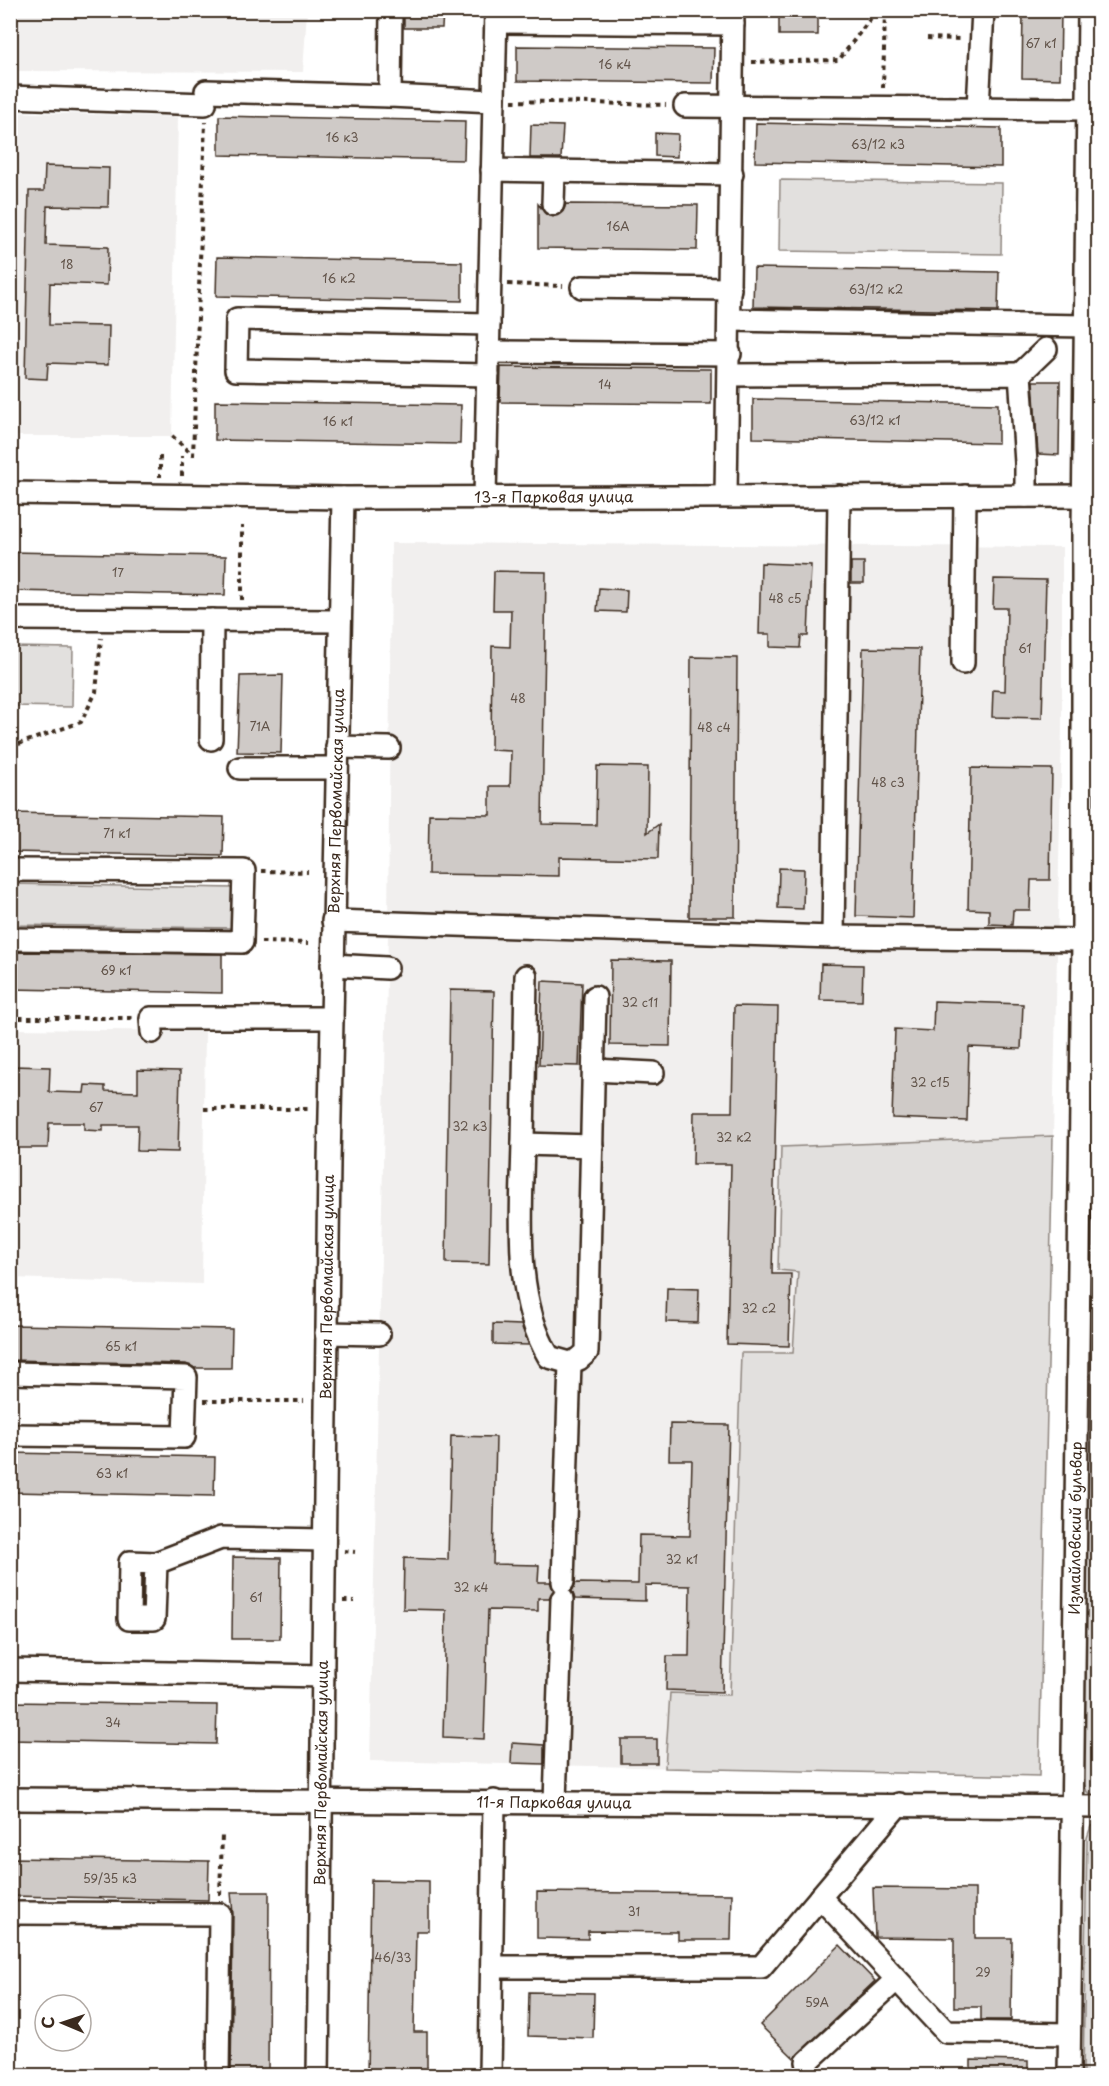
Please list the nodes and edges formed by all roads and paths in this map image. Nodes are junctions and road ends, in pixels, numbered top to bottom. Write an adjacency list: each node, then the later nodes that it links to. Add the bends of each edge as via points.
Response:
1 (391, 10): 11 (street)
2 (877, 10): 10 (path, via 839,60)
3 (885, 10): 17 (path)
4 (983, 10): 9 (street)
5 (1089, 10): 19 (street, Измайловский бульвар)
6 (496, 16): 7 (street); 14 (street)
7 (733, 17): 10 (street)
8 (927, 38): 9 (path)
9 (982, 39): 18 (street)
10 (733, 62): 16 (street)
11 (390, 96): 13 (street); 14 (street)
12 (10, 98): 13 (street)
13 (205, 98): 35 (path, via 193,456)
14 (494, 101): 15 (path); 20 (street)
15 (685, 106): 16 (street)
16 (732, 106): 17 (street); 22 (street)
17 (882, 106): 18 (street)
18 (978, 108): 19 (street)
19 (1087, 110): 29 (street, Измайловский бульвар)
20 (492, 170): 21 (street); 24 (street)
21 (554, 172): 22 (street); 23 (street)
22 (732, 174): 26 (street)
23 (553, 204)
24 (490, 283): 25 (path); 28 (street)
25 (582, 287): 26 (street)
26 (730, 289): 27 (street)
27 (730, 320): 29 (street); 32 (street)
28 (489, 324): 31 (street); 34 (street, via 237,319 236,370)
29 (1086, 326): 43 (street, Измайловский бульвар)
30 (1046, 349): 33 (street)
31 (488, 352): 32 (street); 34 (street)
32 (729, 364): 33 (street); 39 (street)
33 (1020, 374): 42 (street)
34 (488, 375): 44 (street)
35 (172, 436)
36 (160, 456): 37 (path, via 160,477 182,477)
37 (182, 456)
38 (10, 493): 45 (street, 13-я Парковая улица)
39 (726, 495): 40 (street, 13-я Парковая улица); 44 (street, 13-я Парковая улица)
40 (839, 496): 41 (street, 13-я Парковая улица); 62 (street)
41 (965, 496): 42 (street, 13-я Парковая улица); 52 (street)
42 (1026, 496): 43 (street, 13-я Парковая улица)
43 (1091, 496): 64 (street, Измайловский бульвар)
44 (485, 497): 45 (street, 13-я Парковая улица)
45 (342, 498): 51 (street, Верхняя Первомайская улица)
46 (242, 526): 50 (path)
47 (10, 619): 48 (street)
48 (103, 620): 49 (street); 54 (path, via 96,692 81,723)
49 (212, 620): 50 (street); 53 (street)
50 (242, 620): 51 (street)
51 (340, 621): 56 (street, Верхняя Первомайская улица)
52 (963, 663)
53 (211, 739)
54 (10, 747)
55 (389, 748): 56 (street)
56 (337, 758): 57 (street); 61 (street, Верхняя Первомайская улица)
57 (240, 768)
58 (10, 870): 59 (street)
59 (244, 871): 60 (path); 65 (street)
60 (309, 872)
61 (333, 921): 62 (street); 67 (street, Верхняя Первомайская улица)
62 (833, 937): 64 (street)
63 (10, 939): 65 (street)
64 (1083, 940): 96 (street, Измайловский бульвар)
65 (242, 942): 66 (path)
66 (308, 943)
67 (332, 965): 68 (street); 72 (street, Верхняя Первомайская улица)
68 (387, 968)
69 (526, 976): 78 (street)
70 (595, 997): 74 (street)
71 (10, 1017): 73 (path)
72 (332, 1018): 73 (street); 80 (street, Верхняя Первомайская улица)
73 (152, 1025)
74 (594, 1070): 75 (street); 79 (street)
75 (654, 1072)
76 (204, 1109): 77 (path)
77 (308, 1109)
78 (523, 1144): 79 (street); 82 (street, via 525,1280 538,1338 549,1357)
79 (592, 1146): 82 (street, via 586,1352)
80 (326, 1333): 81 (street); 87 (street, Верхняя Первомайская улица)
81 (379, 1334)
82 (570, 1364): 94 (street)
83 (10, 1373): 85 (street, via 186,1377)
84 (304, 1401): 85 (path)
85 (185, 1402): 86 (street, via 184,1437)
86 (10, 1435)
87 (324, 1540): 88 (street, via 221,1538); 90 (street, Верхняя Первомайская улица)
88 (156, 1563)
89 (10, 1670): 90 (street)
90 (323, 1676): 92 (street, Верхняя Первомайская улица)
91 (10, 1799): 92 (street, 11-я Парковая улица)
92 (322, 1800): 93 (street, 11-я Парковая улица); 107 (street, Верхняя Первомайская улица)
93 (494, 1801): 94 (street, 11-я Парковая улица); 102 (street)
94 (555, 1801): 95 (street, 11-я Парковая улица)
95 (899, 1804): 96 (street, 11-я Парковая улица); 99 (street)
96 (1072, 1807): 97 (street, 11-я Парковая улица); 104 (street, Измайловский бульвар)
97 (1098, 1807)
98 (222, 1834): 101 (path)
99 (820, 1897): 102 (street, via 761,1967); 103 (street)
100 (10, 1913): 101 (street)
101 (220, 1914): 106 (street)
102 (492, 1967): 108 (street)
103 (896, 1980): 104 (street, via 946,2032); 105 (street)
104 (1069, 2034): 109 (street, Измайловский бульвар)
105 (807, 2062)
106 (218, 2076)
107 (318, 2076)
108 (490, 2076)
109 (1069, 2076)

